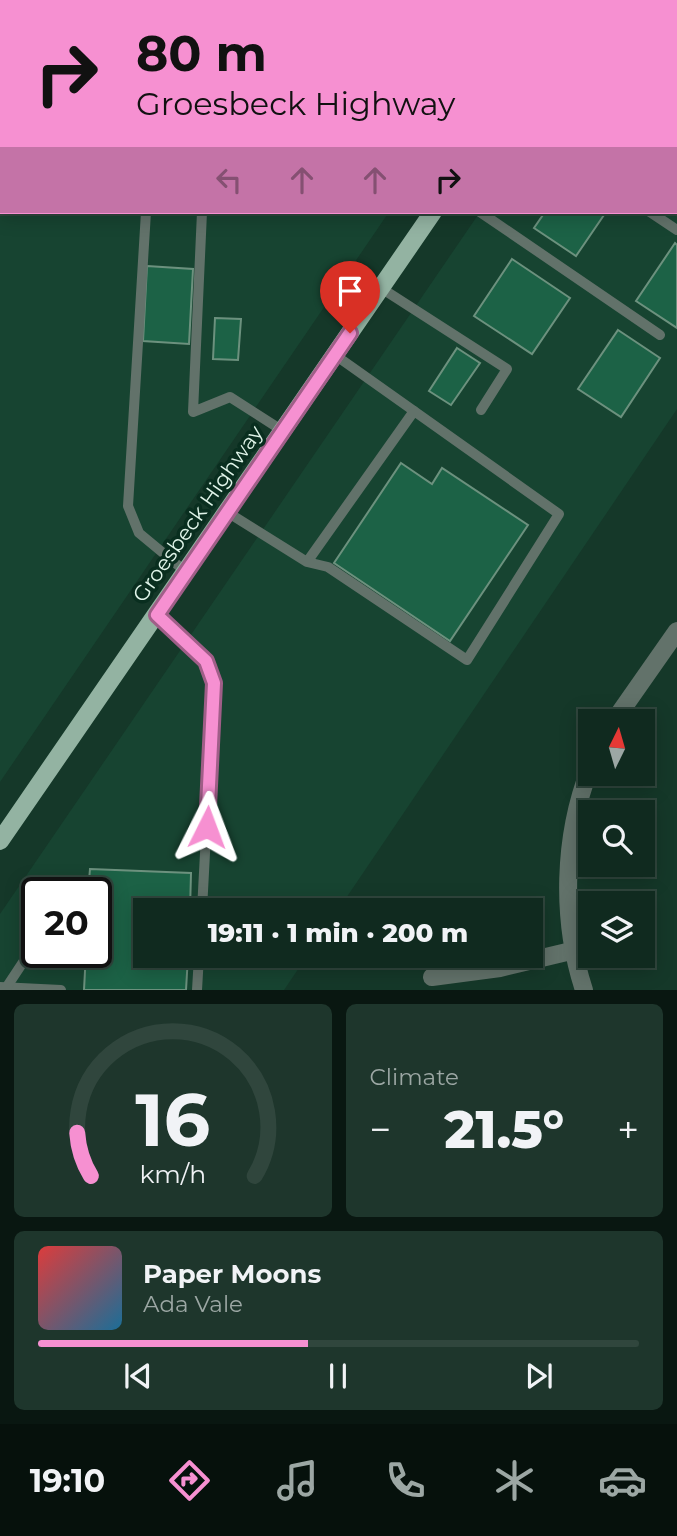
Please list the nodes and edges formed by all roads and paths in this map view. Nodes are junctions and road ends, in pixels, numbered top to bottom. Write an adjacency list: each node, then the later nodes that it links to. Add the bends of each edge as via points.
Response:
1 (146, 214): 15 (lane, via 128,506 139,533)
2 (202, 214): 12 (lane, via 193,412 230,397)
3 (432, 214): 7 (main road, Groesbeck Highway)
4 (483, 214): 8 (lane)
5 (653, 214): 6 (lane)
6 (677, 230)
7 (381, 288): 9 (main road, Groesbeck Highway); 10 (lane, via 507,369)
8 (660, 335)
9 (335, 355): 11 (lane); 12 (main road, Groesbeck Highway)
10 (481, 410)
11 (414, 411): 14 (lane); 14 (lane, via 559,514 467,660 328,567)
12 (283, 431): 13 (main road, Groesbeck Highway)
13 (227, 512): 14 (lane); 15 (main road, Groesbeck Highway)
14 (307, 562)
15 (186, 572): 16 (main road, Groesbeck Highway)
16 (157, 615): 20 (main road, Groesbeck Highway); 21 (lane, via 206,661 214,683)
17 (677, 631): 18 (street)
18 (622, 709)
19 (585, 786): 22 (street, via 571,834)
20 (0, 841)
21 (203, 898)
22 (571, 951): 25 (street, via 500,968); 29 (street)
23 (21, 963): 26 (lane)
24 (198, 968): 28 (lane)
25 (432, 977)
26 (3, 987): 27 (lane)
27 (61, 990)
28 (197, 990)
29 (584, 990)

